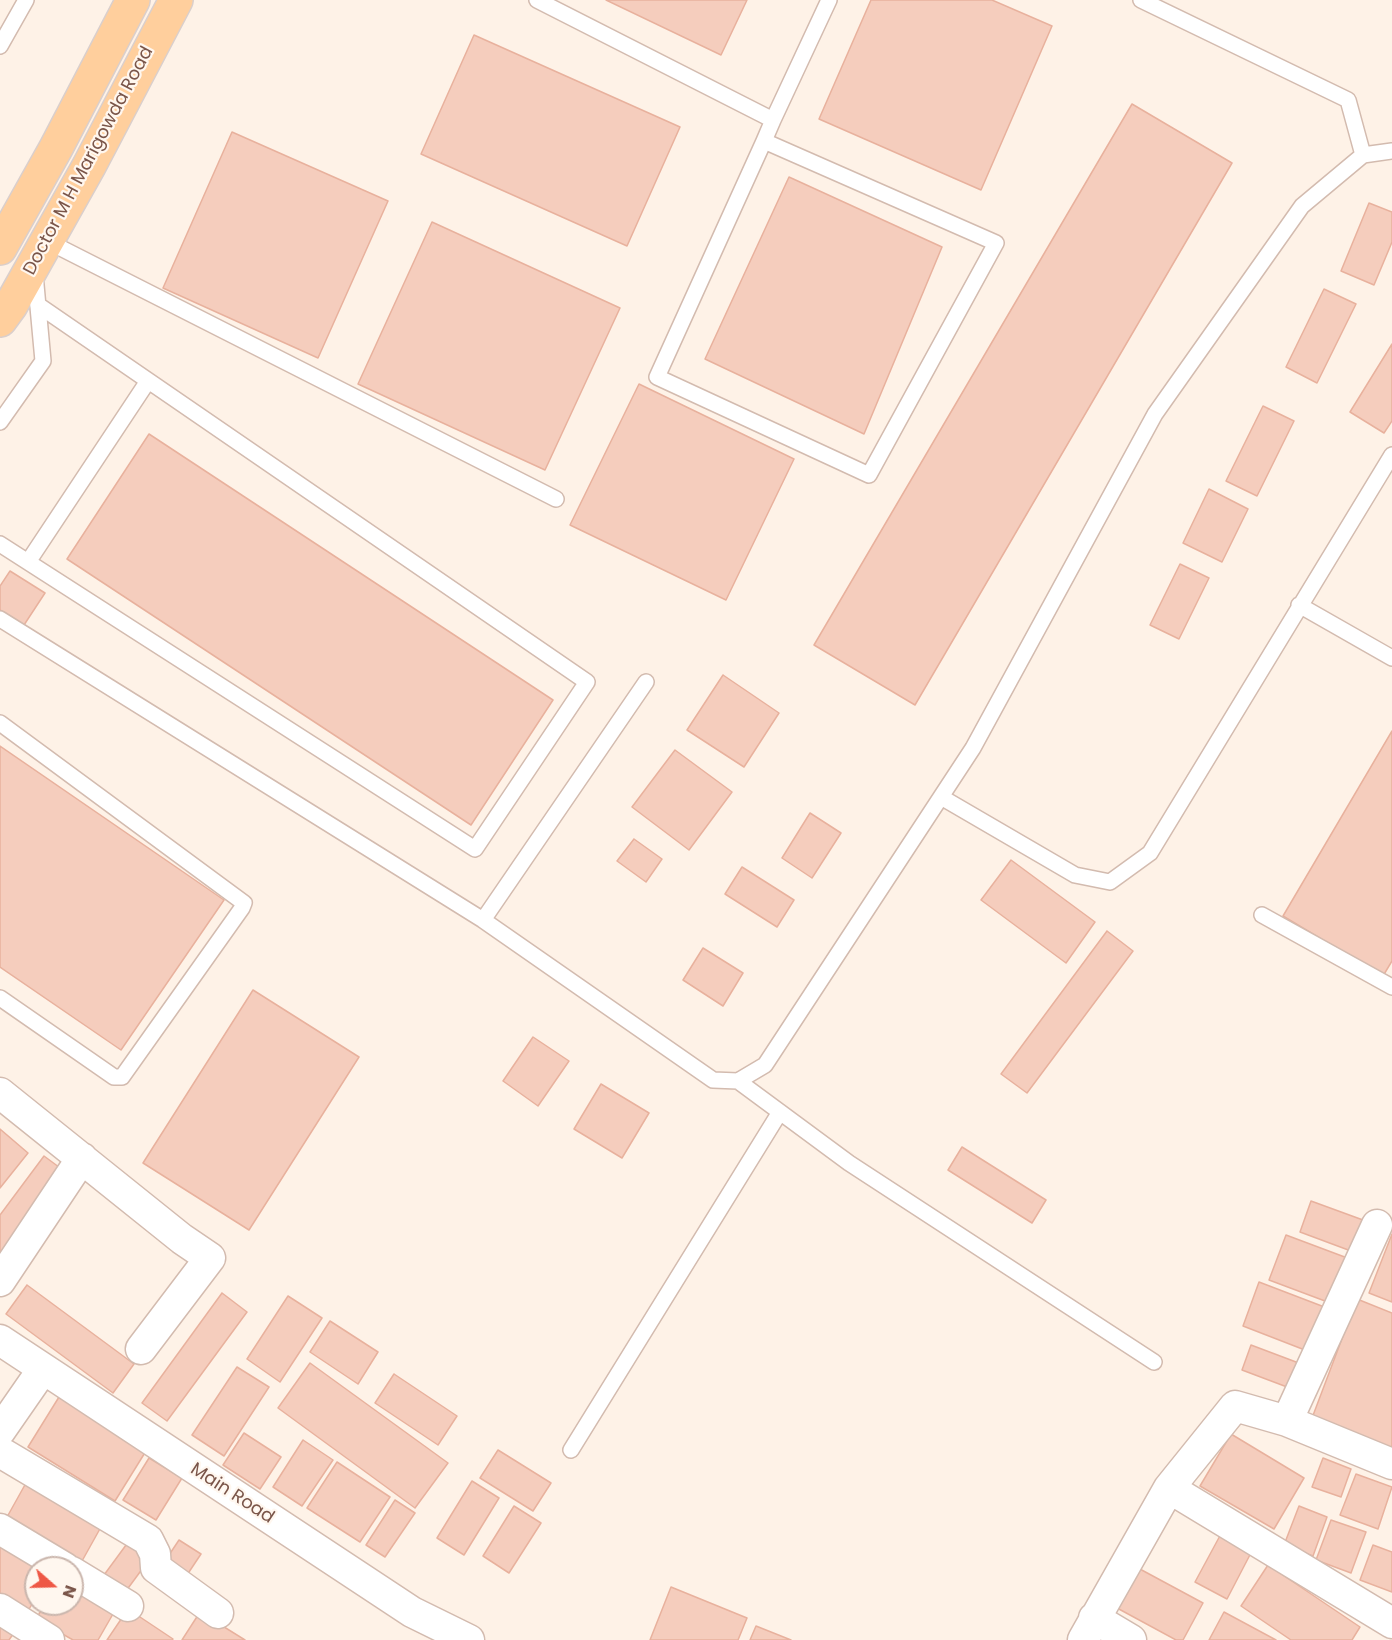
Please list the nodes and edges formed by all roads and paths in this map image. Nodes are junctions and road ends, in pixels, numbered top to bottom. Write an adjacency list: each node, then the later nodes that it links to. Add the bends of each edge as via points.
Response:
1 (26, 0): 7 (lane)
2 (133, 0): 12 (main road, Doctor M H Marigowda Road, via 56,148)
3 (176, 0): 13 (main road, Doctor M H Marigowda Road)
4 (537, 0): 8 (lane)
5 (829, 0): 8 (lane)
6 (1141, 0): 11 (lane, via 1348,100)
7 (0, 46)
8 (773, 120): 9 (lane)
9 (764, 141): 9 (lane, via 657,377 870,475 996,243)
10 (1392, 151): 11 (lane)
11 (1363, 155): 27 (lane, via 1302,206 1155,414 973,748)
12 (2, 238)
13 (40, 253): 14 (lane); 15 (main road, Doctor M H Marigowda Road); 19 (lane)
14 (38, 305): 16 (lane); 17 (lane, via 43,361)
15 (0, 320)
16 (148, 381): 21 (lane); 21 (lane, via 587,682 475,849)
17 (0, 422)
18 (1392, 455): 22 (lane)
19 (556, 498)
20 (0, 544): 21 (lane)
21 (28, 562)
22 (1299, 605): 24 (lane); 27 (lane, via 1150,853 1110,882 1075,875)
23 (0, 619): 29 (lane)
24 (1392, 658)
25 (646, 682): 29 (lane)
26 (0, 723): 31 (lane, via 244,903 122,1077 114,1077)
27 (941, 797): 32 (lane, via 765,1065)
28 (1262, 915): 30 (lane)
29 (483, 920): 32 (lane, via 713,1080)
30 (1392, 987)
31 (0, 998)
32 (738, 1081): 34 (lane)
33 (0, 1093): 35 (street)
34 (780, 1113): 40 (lane, via 849,1163); 44 (lane)
35 (82, 1158): 37 (street); 39 (street, via 210,1258)
36 (1377, 1225): 42 (street)
37 (0, 1281)
38 (0, 1340): 41 (street, Main Road)
39 (141, 1349)
40 (1154, 1362)
41 (43, 1369): 43 (street); 57 (street, Main Road, via 412,1612)
42 (1287, 1421): 46 (street); 47 (street, via 1235,1406)
43 (0, 1431)
44 (571, 1450)
45 (0, 1452): 53 (street, via 148,1540 156,1568)
46 (1392, 1464)
47 (1169, 1488): 54 (street); 55 (street)
48 (0, 1529): 49 (street)
49 (45, 1556)
50 (84, 1579): 51 (street)
51 (128, 1606)
52 (0, 1609): 56 (street)
53 (218, 1613)
54 (1392, 1623)
55 (1088, 1629): 58 (street)
56 (49, 1640)
57 (470, 1640)
58 (1131, 1640)

